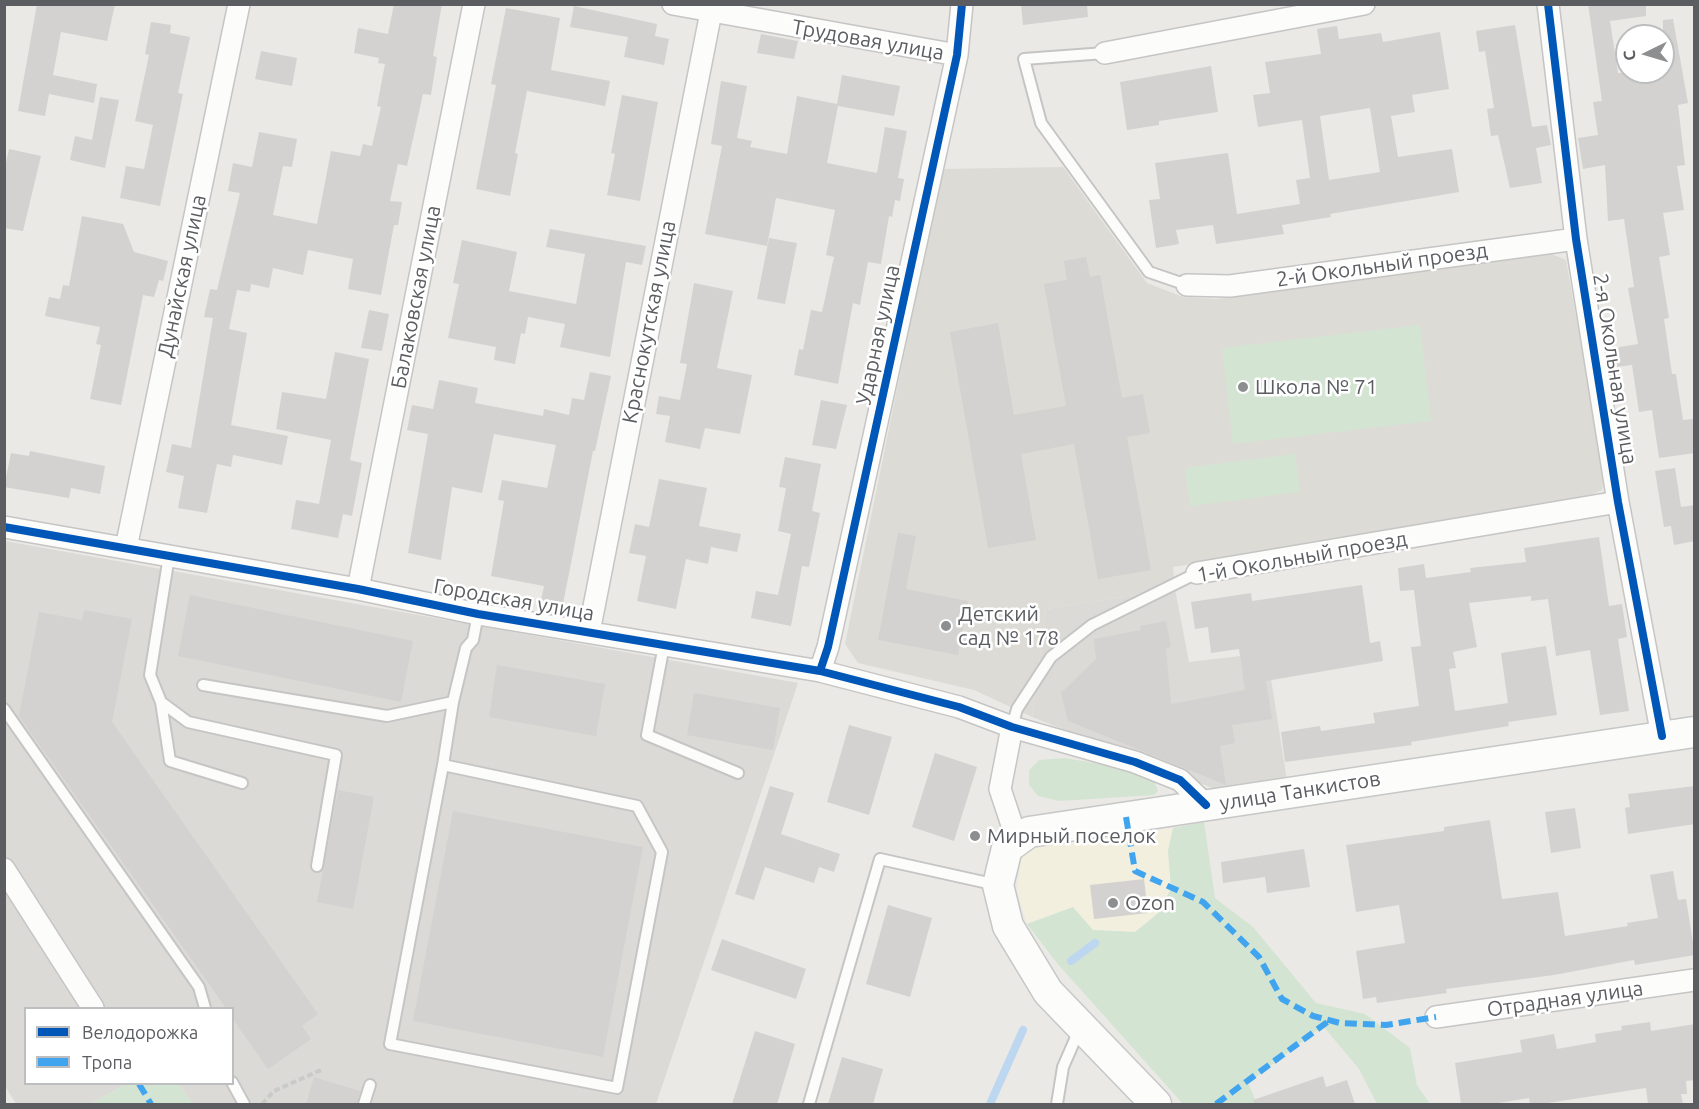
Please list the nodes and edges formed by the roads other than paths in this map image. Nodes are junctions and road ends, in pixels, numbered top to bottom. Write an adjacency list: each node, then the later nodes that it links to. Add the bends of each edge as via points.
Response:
1 (239, 4): 14 (street, Дунайская улица)
2 (474, 4): 17 (street, Балаковская улица)
3 (674, 4): 7 (street, Трудовая улица)
4 (962, 4): 9 (street, Ударная улица)
5 (1364, 4): 8 (street)
6 (1548, 4): 10 (street, 2-я Окольная улица)
7 (711, 12): 9 (street, Трудовая улица); 19 (street, Краснокутская улица)
8 (1105, 53): 11 (lane, via 1023,59 1041,123 1149,272)
9 (957, 55): 21 (street, Ударная улица)
10 (1576, 239): 11 (street, 2-й Окольный проезд, via 1230,286); 12 (street, 2-я Окольная улица)
11 (1187, 285)
12 (1618, 502): 16 (street, 1-й Окольный проезд); 28 (street, 2-я Окольная улица)
13 (4, 527): 14 (street, Городская улица)
14 (126, 548): 15 (street, Городская улица)
15 (169, 556): 17 (street, Городская улица); 23 (lane, via 150,675)
16 (1197, 573): 26 (lane, 1-й Окольный проезд, via 1092,625 1051,657 1017,709)
17 (357, 589): 18 (street, Городская улица)
18 (478, 614): 19 (street, Городская улица); 24 (lane)
19 (589, 632): 20 (street, Городская улица)
20 (664, 645): 21 (street, Городская улица); 30 (lane, via 647,735)
21 (820, 671): 26 (street, Городская улица, via 959,707)
22 (203, 686): 24 (lane, via 387,716)
23 (161, 702): 31 (lane, via 170,761); 34 (lane, via 188,722 336,755)
24 (453, 702): 29 (lane)
25 (4, 709): 39 (lane, via 199,987)
26 (1012, 727): 32 (street, Городская улица, via 1135,762 1180,780); 33 (street, via 1000,789)
27 (1695, 732): 28 (main road, улица Танкистов)
28 (1662, 736): 32 (main road, улица Танкистов)
29 (443, 765): 29 (lane, via 390,1044 617,1088 662,852 647,824 637,806)
30 (738, 773)
31 (242, 783)
32 (1206, 805): 33 (main road, улица Танкистов, via 1029,832)
33 (1017, 840): 36 (main road, via 1006,848)
34 (317, 866)
35 (4, 870): 38 (street)
36 (998, 885): 41 (main road, via 1008,926 1047,992); 46 (lane, via 880,859)
37 (1695, 980): 40 (street, Отрадная улица)
38 (92, 1007)
39 (205, 1007)
40 (1436, 1017)
41 (1081, 1027): 47 (lane, via 1063,1067); 48 (main road)
42 (234, 1085): 44 (lane)
43 (370, 1085): 45 (lane)
44 (244, 1104)
45 (364, 1104)
46 (809, 1104)
47 (1056, 1104)
48 (1156, 1104)

